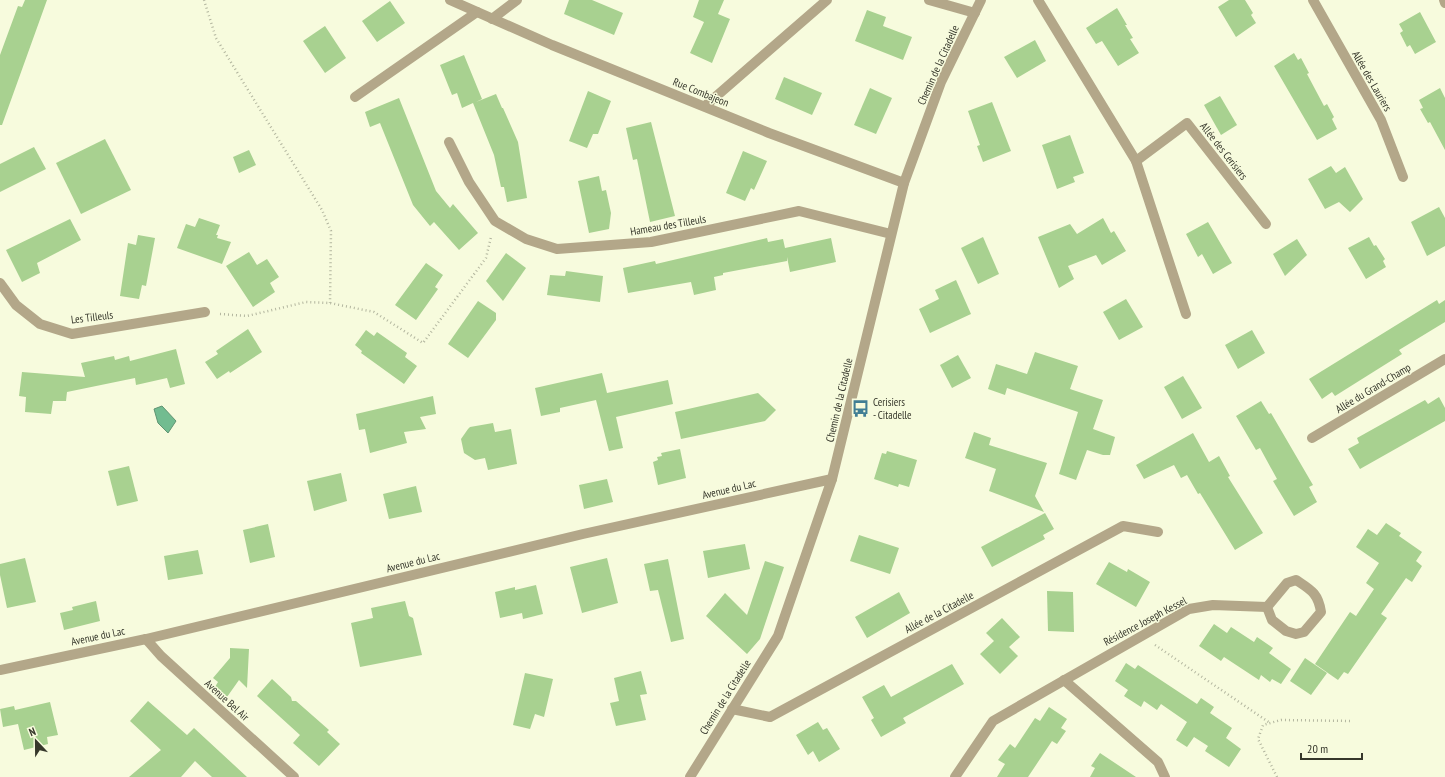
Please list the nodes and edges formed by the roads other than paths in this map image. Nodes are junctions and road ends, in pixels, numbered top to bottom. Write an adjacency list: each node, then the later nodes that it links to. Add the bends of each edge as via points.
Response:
1 (450, 0): 8 (street, Rue Combajeon)
2 (517, 0): 10 (street)
3 (828, 0): 12 (street)
4 (929, 0): 9 (street, Chemin de la Citadelle)
5 (981, 0): 9 (street, Chemin de la Citadelle)
6 (1038, 0): 14 (street)
7 (1313, 0): 15 (street, Allée des Lauriers, via 1381,120)
8 (477, 12): 10 (street, Rue Combajeon); 11 (street)
9 (975, 13): 16 (street, Chemin de la Citadelle, via 941,82)
10 (492, 19): 12 (street, Rue Combajeon)
11 (355, 97)
12 (705, 106): 16 (street, Rue Combajeon, via 770,134)
13 (449, 142): 18 (street, Hameau des Tilleuls, via 469,182 495,221 526,239 557,249 651,242 799,211)
14 (1136, 161): 17 (street, Allée des Cerisiers, via 1187,123); 21 (street)
15 (1403, 177)
16 (904, 182): 18 (street, Chemin de la Citadelle)
17 (1266, 224)
18 (891, 234): 24 (street, Chemin de la Citadelle)
19 (0, 283): 20 (street, Les Tilleuls, via 16,305 40,324 72,334)
20 (205, 312)
21 (1186, 314)
22 (1445, 359): 23 (street, Allée du Grand-Champ)
23 (1312, 438)
24 (832, 479): 27 (street, Avenue du Lac, via 576,535); 30 (street, Chemin de la Citadelle, via 778,636)
25 (1158, 532): 30 (street, Allée de la Citadelle, via 1123,526 770,717)
26 (1267, 607): 26 (street, via 1272,620 1286,631 1296,634 1304,632 1321,612 1320,601 1315,593 1296,580 1288,583); 29 (street, Résidence Joseph Kessel, via 1213,605 1188,609)
27 (146, 639): 28 (street, Avenue du Lac); 31 (street, Avenue Bel Air, via 161,656)
28 (0, 670)
29 (1064, 680): 33 (street, Résidence Joseph Kessel, via 993,721); 34 (street, via 1158,762)
30 (732, 709): 32 (street, Chemin de la Citadelle)
31 (294, 777)
32 (690, 777)
33 (955, 777)
34 (1165, 777)

